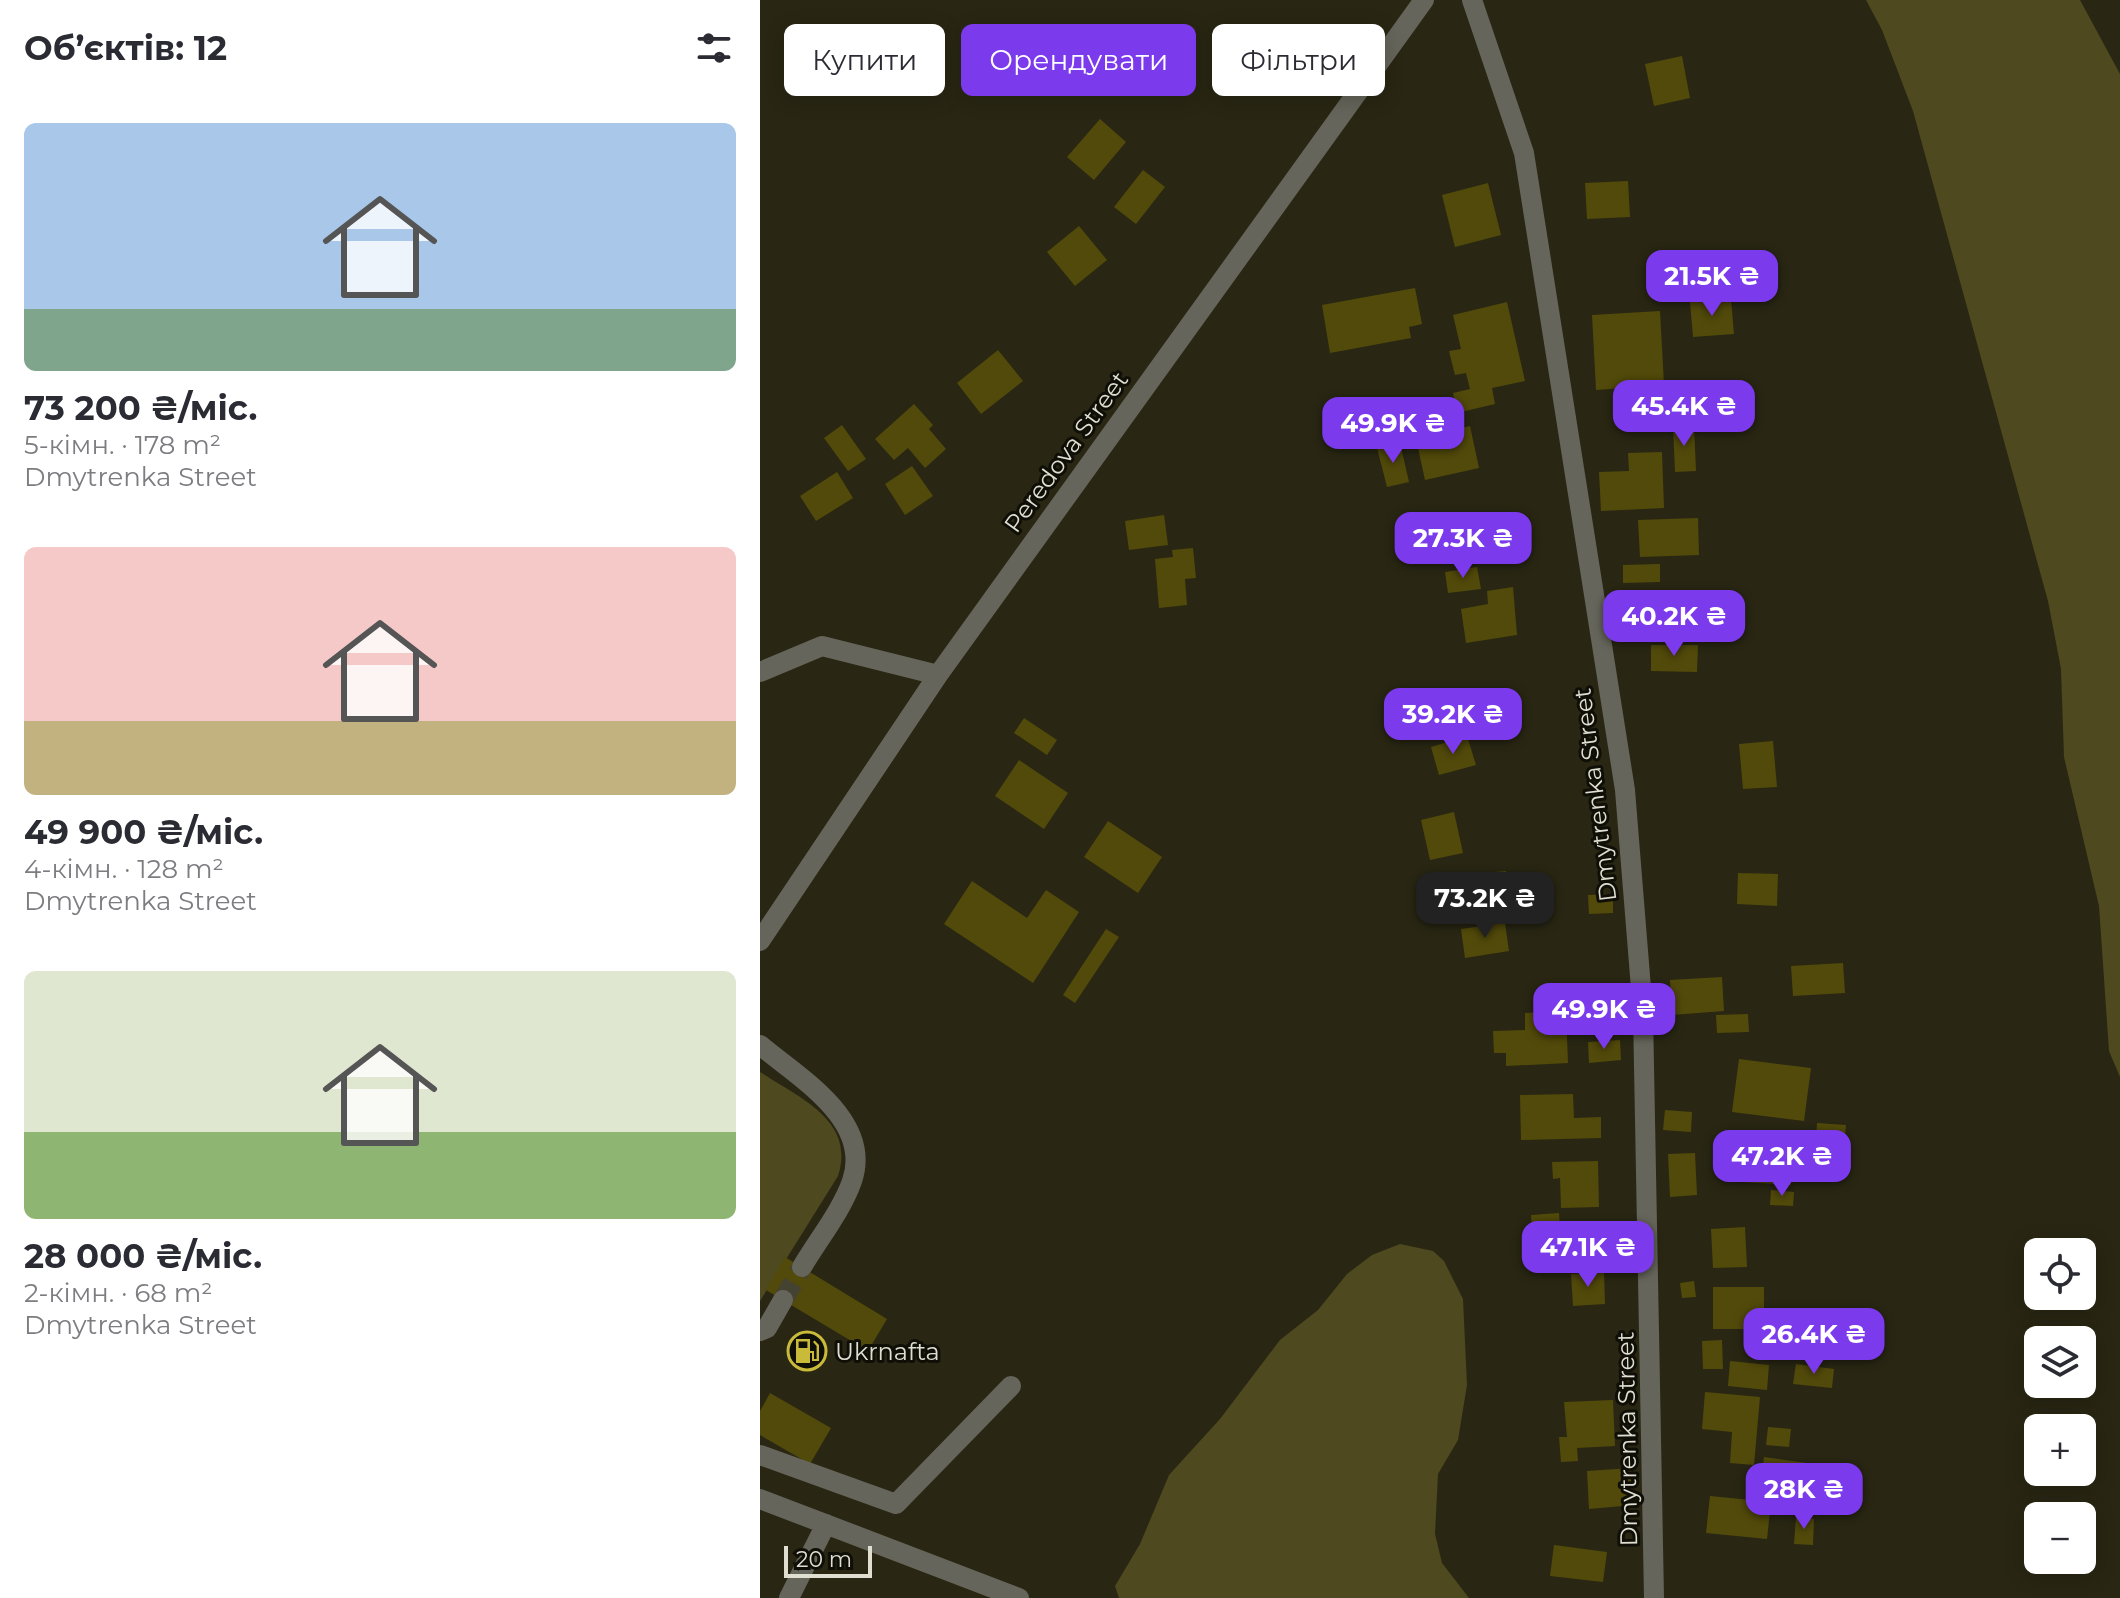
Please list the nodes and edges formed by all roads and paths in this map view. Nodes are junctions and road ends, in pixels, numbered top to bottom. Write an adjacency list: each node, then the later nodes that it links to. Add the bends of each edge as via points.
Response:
1 (1424, 0): 4 (street, Peredova Street)
2 (1472, 0): 16 (street, Dmytrenka Street, via 1524,153 1625,790 1643,1013)
3 (760, 672): 4 (street, via 822,646)
4 (938, 675): 5 (street, Peredova Street)
5 (760, 941)
6 (760, 1045): 7 (street, via 828,1102 852,1138 852,1181)
7 (802, 1267)
8 (783, 1300): 9 (street)
9 (760, 1331)
10 (1011, 1386): 11 (street, via 896,1504)
11 (760, 1455)
12 (760, 1499): 13 (street)
13 (826, 1524): 14 (street); 15 (street)
14 (789, 1598)
15 (1019, 1598)
16 (1654, 1598)

